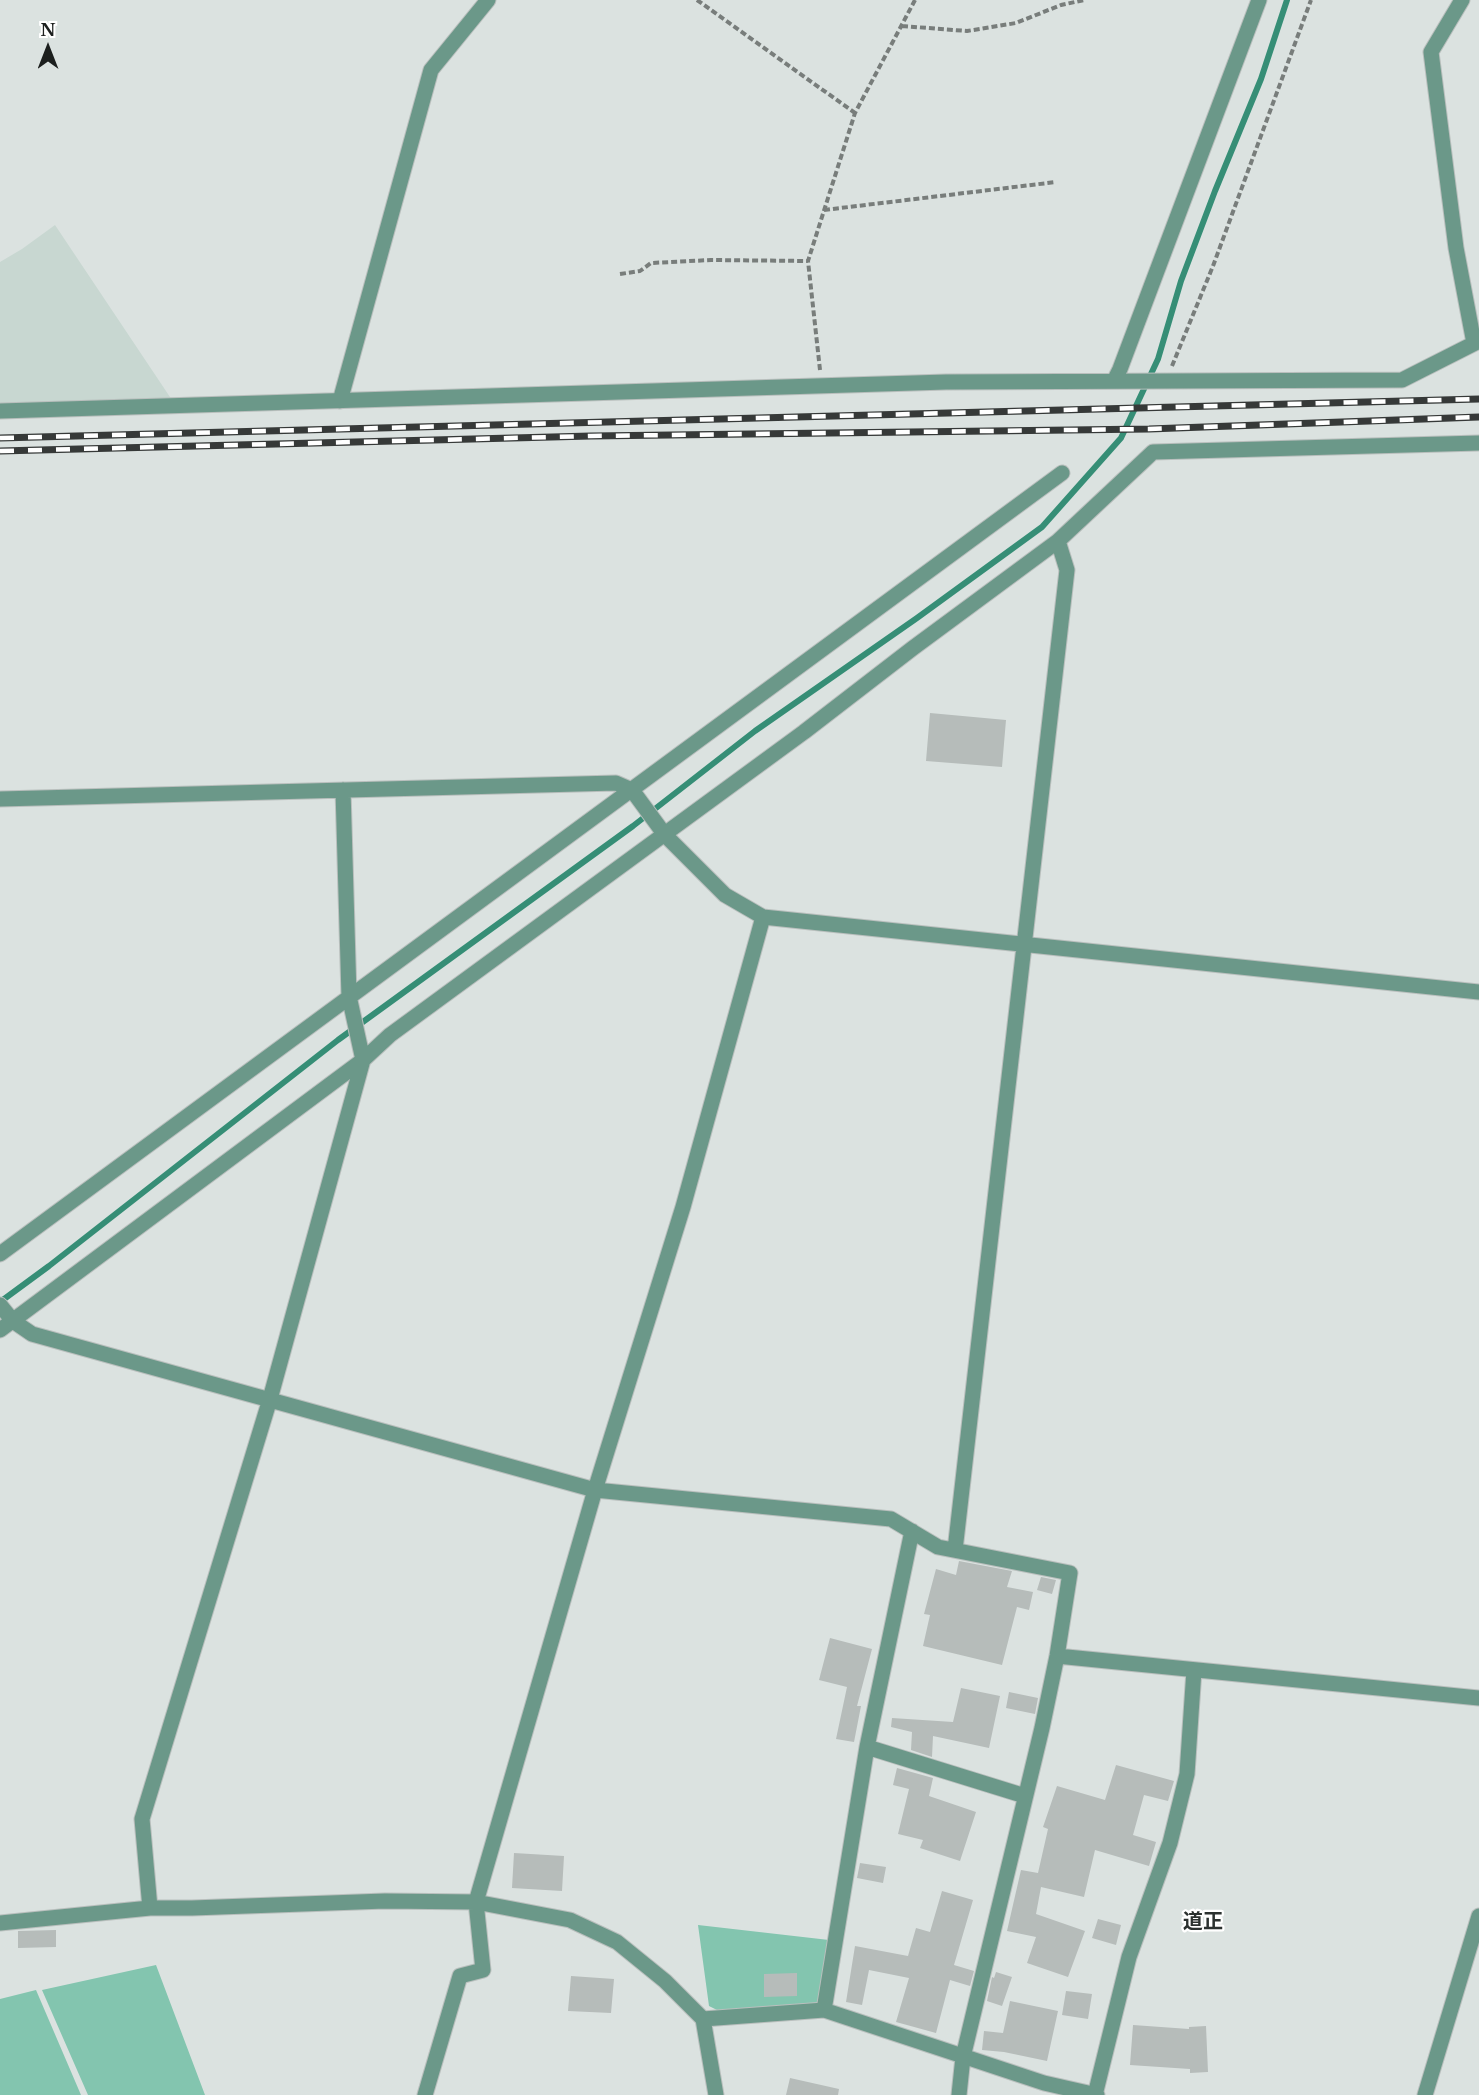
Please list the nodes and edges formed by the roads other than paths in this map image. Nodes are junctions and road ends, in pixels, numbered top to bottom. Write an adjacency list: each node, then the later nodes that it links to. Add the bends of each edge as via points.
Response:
1 (488, 0): 6 (street, via 431,70)
2 (1259, 0): 5 (street)
3 (1462, 0): 4 (street, via 1431,52 1456,248)
4 (1476, 342): 5 (street, via 1402,380)
5 (1114, 381): 6 (street, via 946,381)
6 (340, 401): 7 (street)
7 (0, 411)
8 (1479, 443): 10 (street, via 1153,452)
9 (1062, 473): 12 (street)
10 (1058, 541): 14 (street); 16 (street, via 1067,570)
11 (343, 790): 12 (street, via 616,783); 13 (street); 18 (street)
12 (632, 790): 14 (street); 18 (street)
13 (0, 799)
14 (665, 834): 15 (street, via 725,896); 19 (street, via 390,1035)
15 (763, 917): 16 (street); 24 (street, via 683,1207)
16 (1024, 943): 17 (street); 26 (street)
17 (1479, 992)
18 (349, 996): 19 (street); 20 (street)
19 (363, 1060): 22 (street); 23 (street)
20 (0, 1254)
21 (0, 1305): 22 (street)
22 (6, 1326): 23 (street)
23 (270, 1399): 24 (street); 33 (street, via 142,1819)
24 (595, 1490): 25 (street, via 891,1519); 32 (street)
25 (912, 1531): 26 (street, via 938,1546); 30 (street)
26 (955, 1550): 27 (street, via 1070,1573)
27 (1057, 1656): 28 (street); 31 (street)
28 (1194, 1670): 29 (street); 42 (street, via 1187,1774 1170,1843 1129,1957)
29 (1479, 1698)
30 (867, 1748): 31 (street); 36 (street)
31 (1025, 1796): 38 (street)
32 (476, 1902): 33 (street); 37 (street, via 570,1920 617,1942); 39 (street, via 483,1970 460,1976)
33 (150, 1908): 35 (street)
34 (1479, 1916): 43 (street)
35 (0, 1923)
36 (824, 2010): 37 (street); 38 (street)
37 (703, 2019): 40 (street)
38 (963, 2057): 41 (street); 42 (street)
39 (426, 2095)
40 (716, 2095)
41 (959, 2095)
42 (1096, 2095)
43 (1425, 2095)

